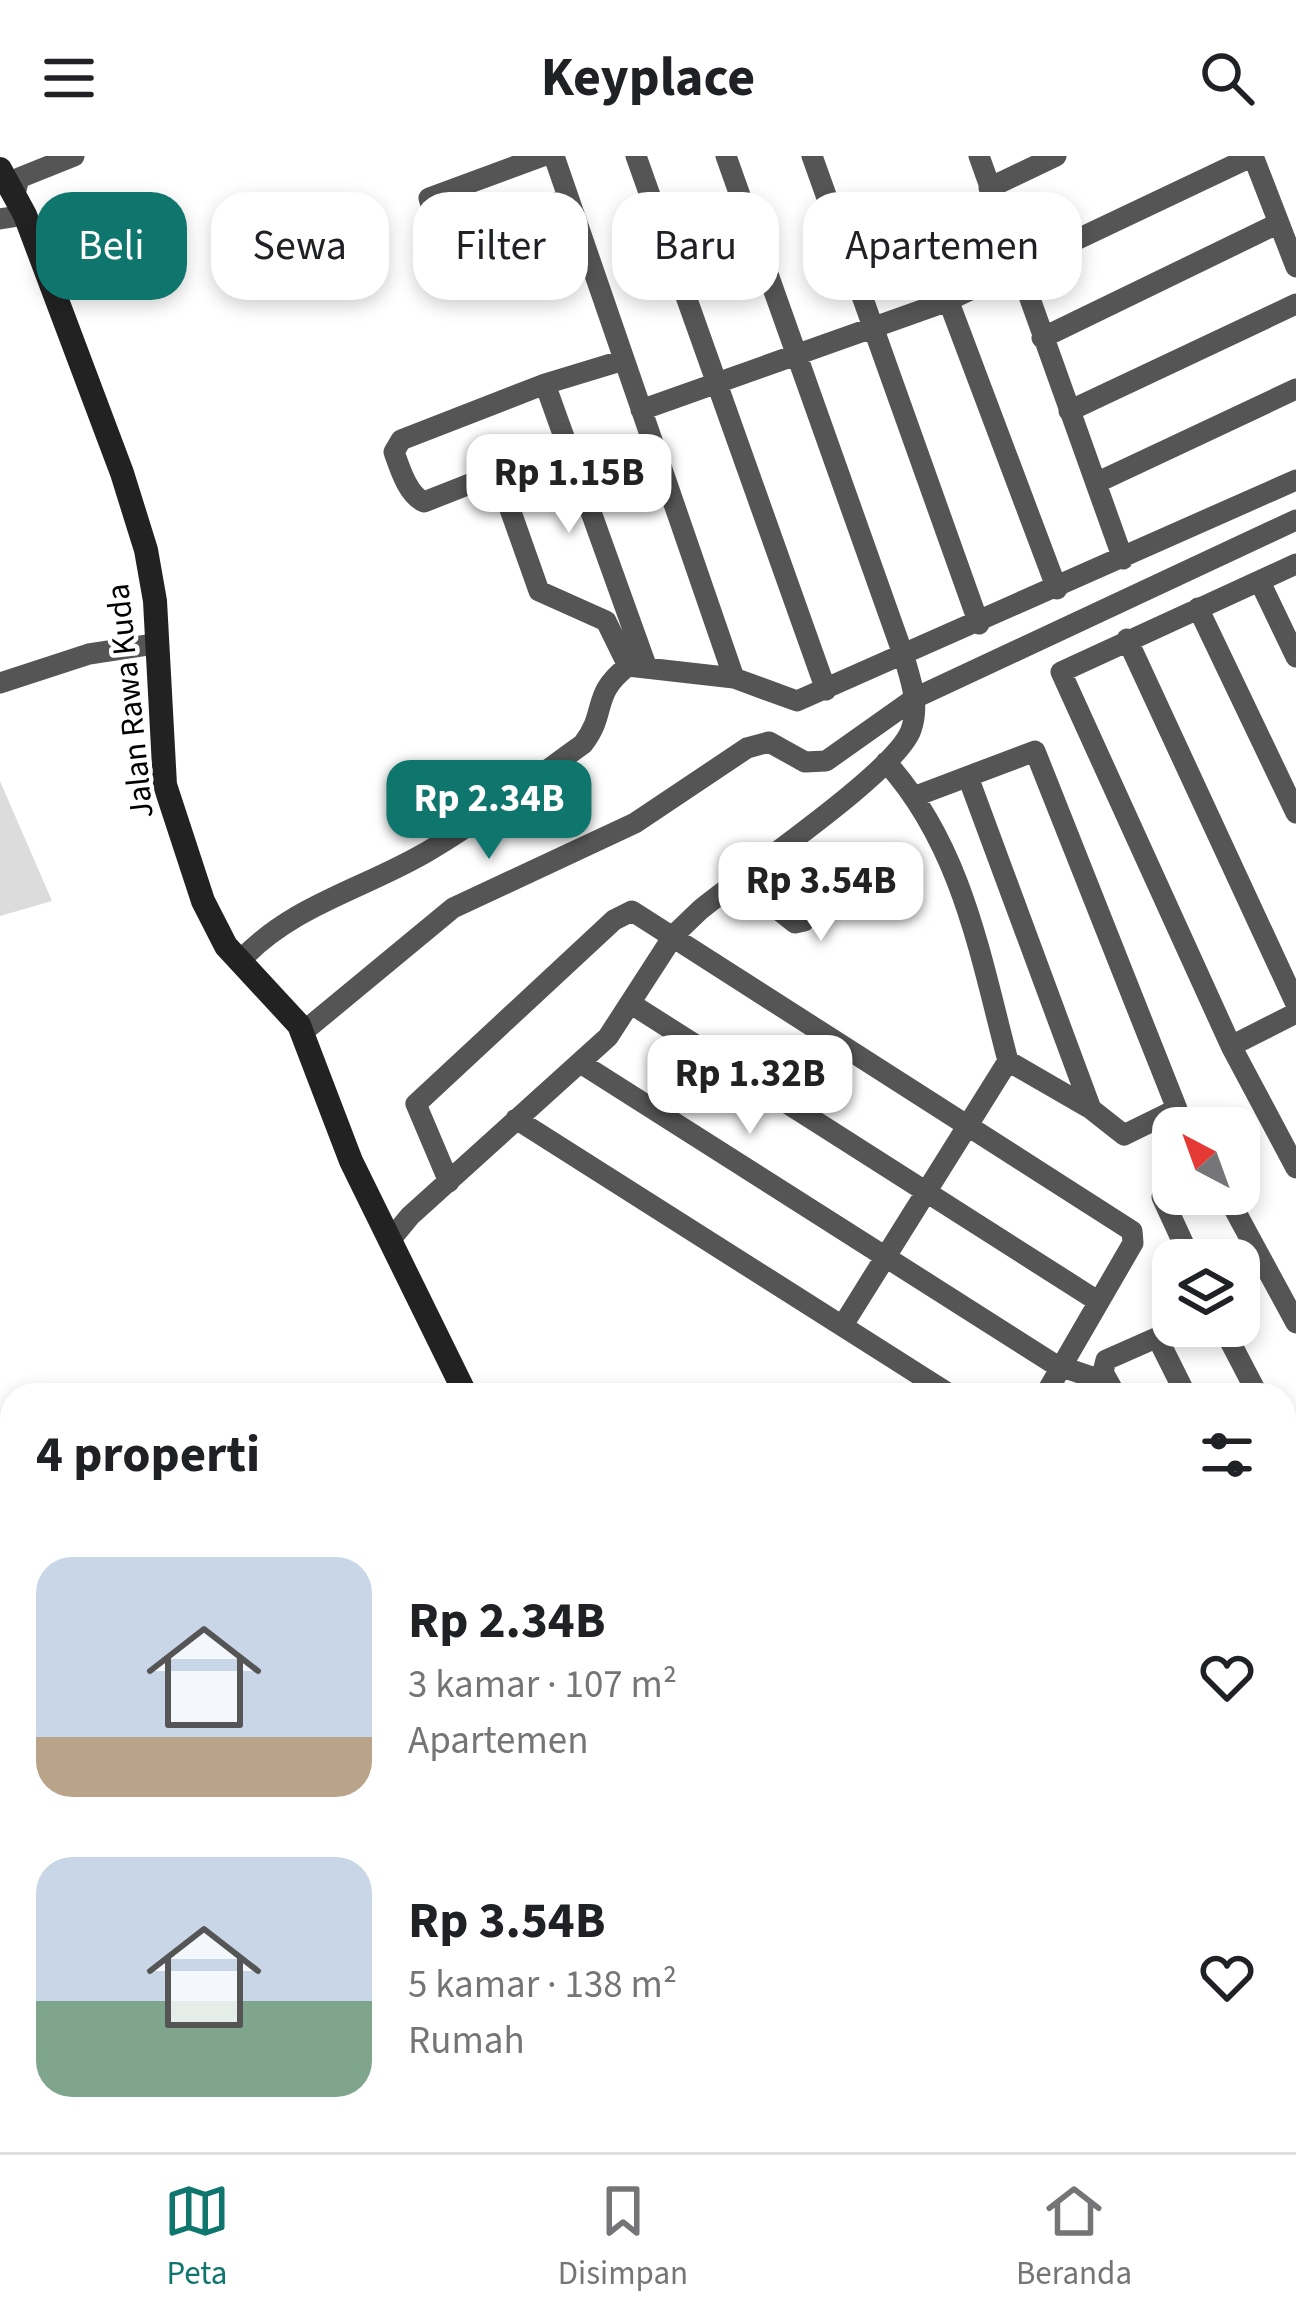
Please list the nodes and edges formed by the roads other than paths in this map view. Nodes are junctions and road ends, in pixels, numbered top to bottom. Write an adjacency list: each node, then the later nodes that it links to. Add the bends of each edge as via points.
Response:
1 (74, 156): 14 (street, via 19,178)
2 (543, 156): 11 (street)
3 (554, 156): 12 (street)
4 (636, 156): 28 (street)
5 (726, 156): 25 (street)
6 (979, 156): 10 (street)
7 (1057, 156): 10 (street)
8 (818, 158): 23 (street)
9 (0, 169): 14 (street, Jalan Rawa Kuda)
10 (989, 188): 13 (street)
11 (444, 192)
12 (564, 192)
13 (990, 192)
14 (13, 210): 42 (street, Jalan Rawa Kuda, via 130,496 151,575)
15 (1279, 223): 16 (street, via 1253,156); 18 (street); 24 (street)
16 (1082, 238)
17 (588, 260): 26 (street)
18 (1296, 266)
19 (949, 300): 21 (street)
20 (1028, 300): 24 (street)
21 (945, 302): 23 (street); 38 (street)
22 (1296, 304): 31 (street)
23 (872, 326): 25 (street); 40 (street)
24 (1042, 338): 31 (street)
25 (797, 355): 28 (street); 43 (street)
26 (624, 361): 27 (street); 30 (street)
27 (545, 384): 45 (street); 45 (street, via 401,440 394,452 424,502 496,477 539,591 606,621)
28 (716, 384): 30 (street); 48 (street)
29 (1296, 389): 33 (street)
30 (641, 410): 46 (street)
31 (1069, 411): 33 (street)
32 (1296, 479): 35 (street)
33 (1096, 484): 35 (street)
34 (1296, 520): 49 (street)
35 (1123, 559): 38 (street)
36 (1296, 565): 37 (street)
37 (1260, 582): 39 (street); 44 (street)
38 (1057, 589): 40 (street)
39 (1198, 608): 41 (street); 53 (street)
40 (979, 624): 43 (street)
41 (1127, 640): 59 (street); 61 (street, via 1060,677)
42 (154, 644): 47 (street, via 89,653); 57 (street, Jalan Rawa Kuda, via 177,829 202,901)
43 (904, 657): 48 (street); 49 (street)
44 (1296, 657)
45 (638, 667): 46 (street); 57 (street, via 606,683 583,744 429,850 296,912)
46 (734, 678): 48 (street, via 797,701)
47 (0, 683)
48 (826, 690)
49 (915, 698): 50 (street, via 910,732); 60 (street, via 826,761 805,761 769,742 747,748 635,823 453,908)
50 (886, 762): 52 (street); 54 (street)
51 (968, 777): 52 (street); 64 (street); 64 (street, via 1038,754 1177,1109 1124,1136)
52 (916, 796): 62 (street, via 968,904)
53 (1296, 813)
54 (764, 856): 55 (street); 55 (street, via 804,921 795,923)
55 (738, 878): 56 (street)
56 (674, 935): 58 (street); 66 (street); 68 (street, via 632,911 620,915 422,1097 416,1112)
57 (240, 961): 60 (street, Jalan Rawa Kuda)
58 (633, 1004): 63 (street); 69 (street)
59 (1296, 1009): 61 (street)
60 (303, 1032): 71 (street, Jalan Rawa Kuda, via 351,1161)
61 (1231, 1046): 67 (street)
62 (1008, 1061): 64 (street); 66 (street)
63 (582, 1064): 65 (street); 72 (street)
64 (1091, 1108)
65 (516, 1119): 68 (street); 75 (street)
66 (969, 1126): 69 (street); 73 (street, via 1132,1231)
67 (1296, 1168)
68 (449, 1182): 71 (street)
69 (926, 1191): 72 (street); 73 (street)
70 (1237, 1215): 74 (street)
71 (391, 1240): 80 (street, Jalan Rawa Kuda)
72 (887, 1258): 75 (street); 79 (street)
73 (1099, 1302): 79 (street)
74 (1296, 1323)
75 (843, 1324): 81 (street)
76 (1152, 1341): 84 (street, via 1106,1360)
77 (1162, 1347): 85 (street)
78 (1233, 1347): 86 (street)
79 (1061, 1368): 82 (street); 83 (street)
80 (460, 1383)
81 (933, 1383)
82 (1052, 1383)
83 (1097, 1383)
84 (1110, 1383)
85 (1180, 1383)
86 (1252, 1383)

